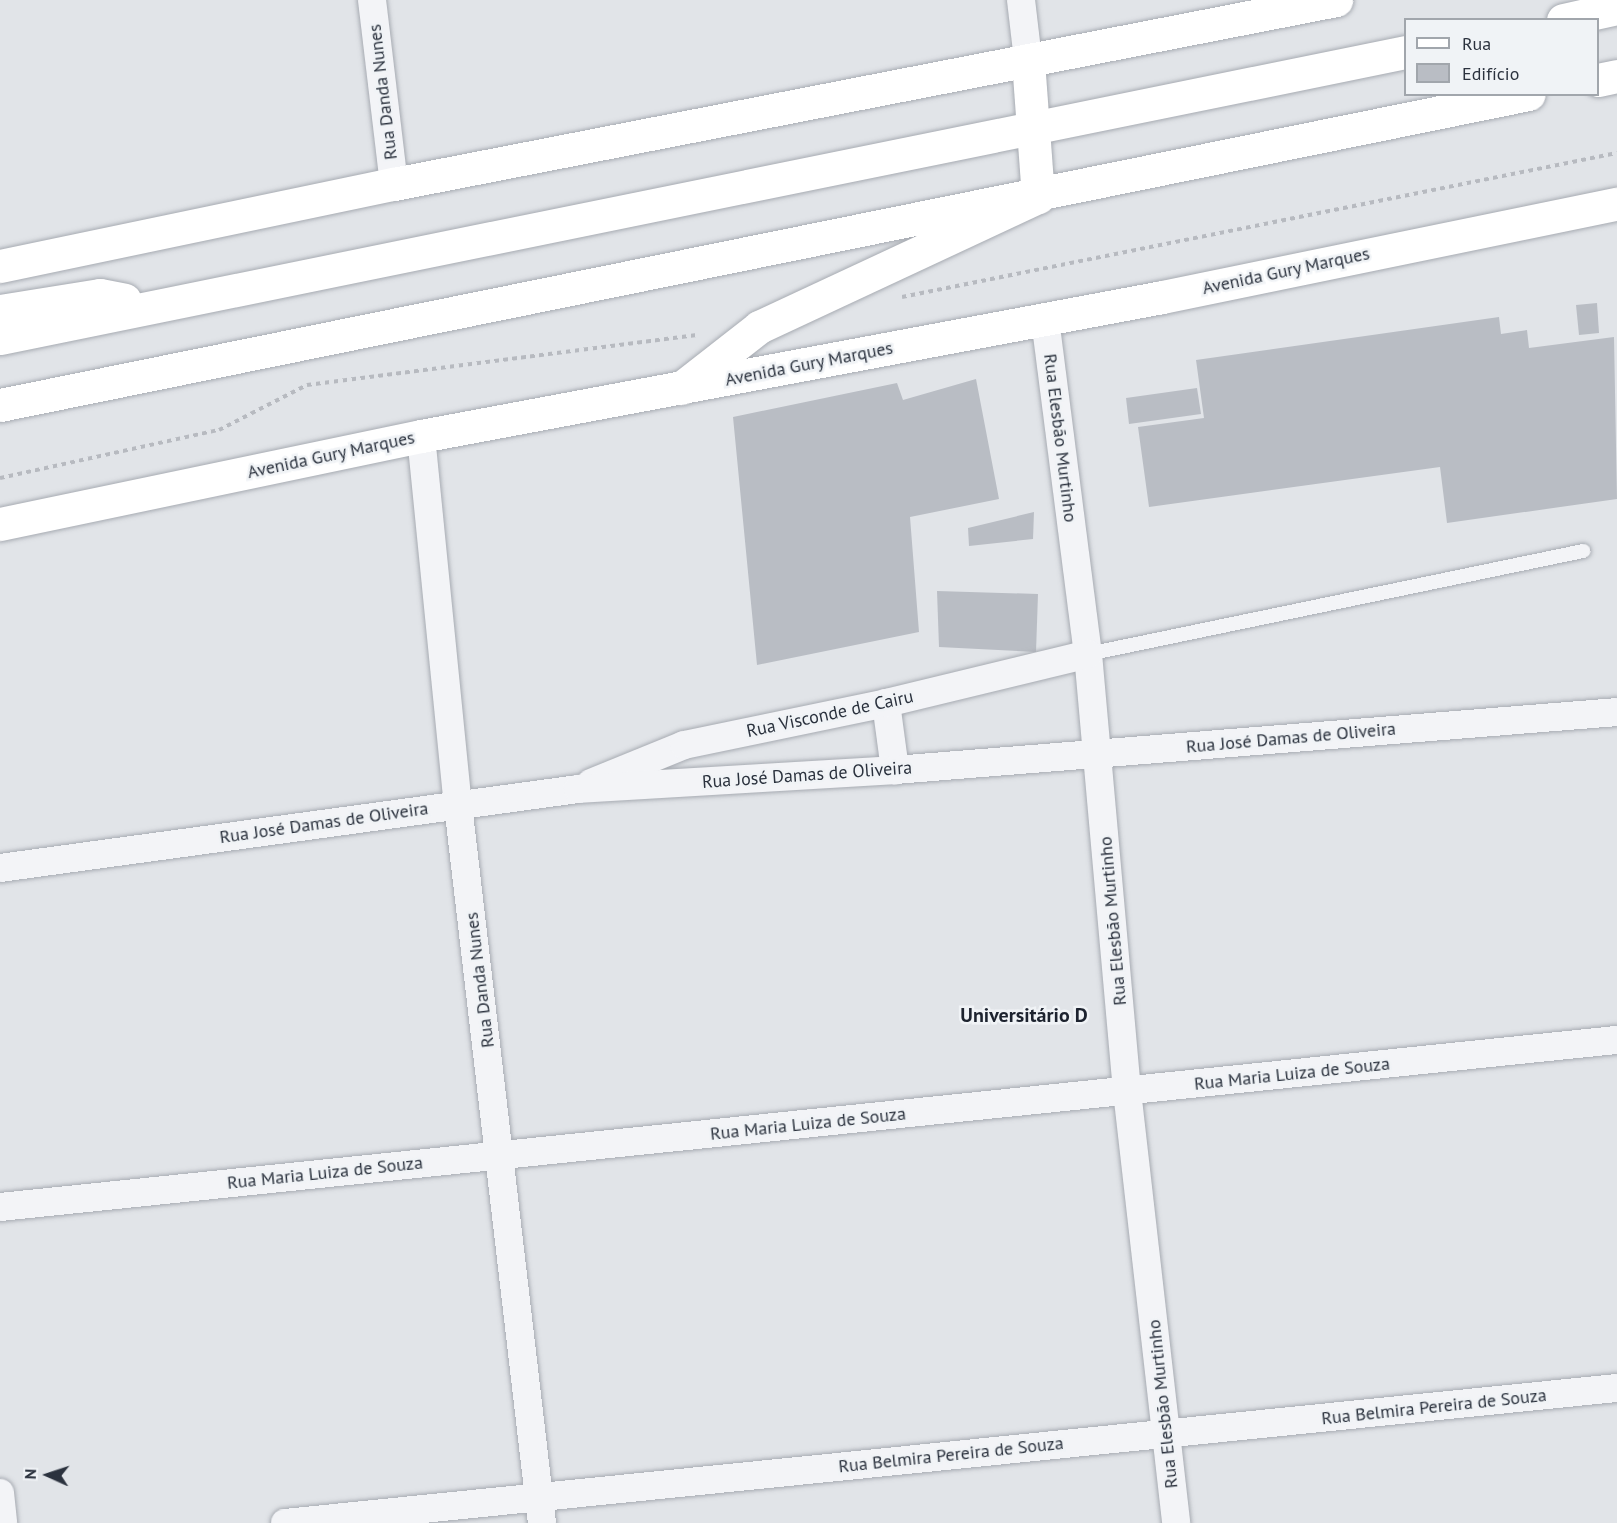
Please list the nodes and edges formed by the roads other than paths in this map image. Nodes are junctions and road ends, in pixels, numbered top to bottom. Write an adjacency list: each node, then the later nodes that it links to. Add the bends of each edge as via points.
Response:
1 (372, 0): 12 (street, Rua Danda Nunes)
2 (1021, 0): 7 (street)
3 (1336, 0): 7 (main road)
4 (1617, 8): 5 (main road)
5 (1572, 18)
6 (1404, 52): 11 (main road)
7 (1028, 60): 11 (main road); 12 (main road)
8 (1617, 76): 9 (main road)
9 (1599, 80)
10 (1519, 96): 13 (main road)
11 (1036, 129): 13 (main road); 16 (main road)
12 (394, 184): 15 (main road)
13 (1038, 197): 20 (main road, via 759,327); 21 (main road)
14 (1617, 204): 18 (main road, Avenida Gury Marques)
15 (0, 266)
16 (156, 307): 17 (main road, via 100,295); 19 (main road)
17 (0, 311)
18 (1045, 319): 20 (main road, Avenida Gury Marques); 25 (street, Rua Elesbão Murtinho)
19 (0, 338)
20 (681, 388): 22 (main road, Avenida Gury Marques)
21 (0, 405)
22 (422, 436): 23 (main road, Avenida Gury Marques); 31 (street, Rua Danda Nunes)
23 (0, 524)
24 (1583, 551): 25 (lane)
25 (1088, 654): 26 (street, Rua Visconde de Cairu); 28 (street, Rua Elesbão Murtinho)
26 (886, 703): 29 (street); 30 (street, Rua Visconde de Cairu, via 684,745)
27 (1617, 711): 28 (street, Rua José Damas de Oliveira)
28 (1098, 754): 29 (street, Rua José Damas de Oliveira); 34 (street, Rua Elesbão Murtinho)
29 (895, 770): 30 (street, Rua José Damas de Oliveira)
30 (578, 789): 31 (street, Rua José Damas de Oliveira)
31 (458, 805): 32 (street, Rua José Damas de Oliveira); 35 (street, Rua Danda Nunes)
32 (0, 868)
33 (1617, 1040): 34 (street, Rua Maria Luiza de Souza)
34 (1127, 1091): 35 (street, Rua Maria Luiza de Souza); 38 (street, Rua Elesbão Murtinho)
35 (501, 1155): 36 (street, Rua Maria Luiza de Souza); 40 (street, Rua Danda Nunes)
36 (0, 1207)
37 (1617, 1388): 38 (street, Rua Belmira Pereira de Souza)
38 (1166, 1434): 40 (street, Rua Belmira Pereira de Souza); 43 (street, Rua Elesbão Murtinho)
39 (0, 1493): 41 (street)
40 (541, 1510): 42 (street, Rua Belmira Pereira de Souza)
41 (3, 1523)
42 (285, 1523)
43 (1176, 1523)

